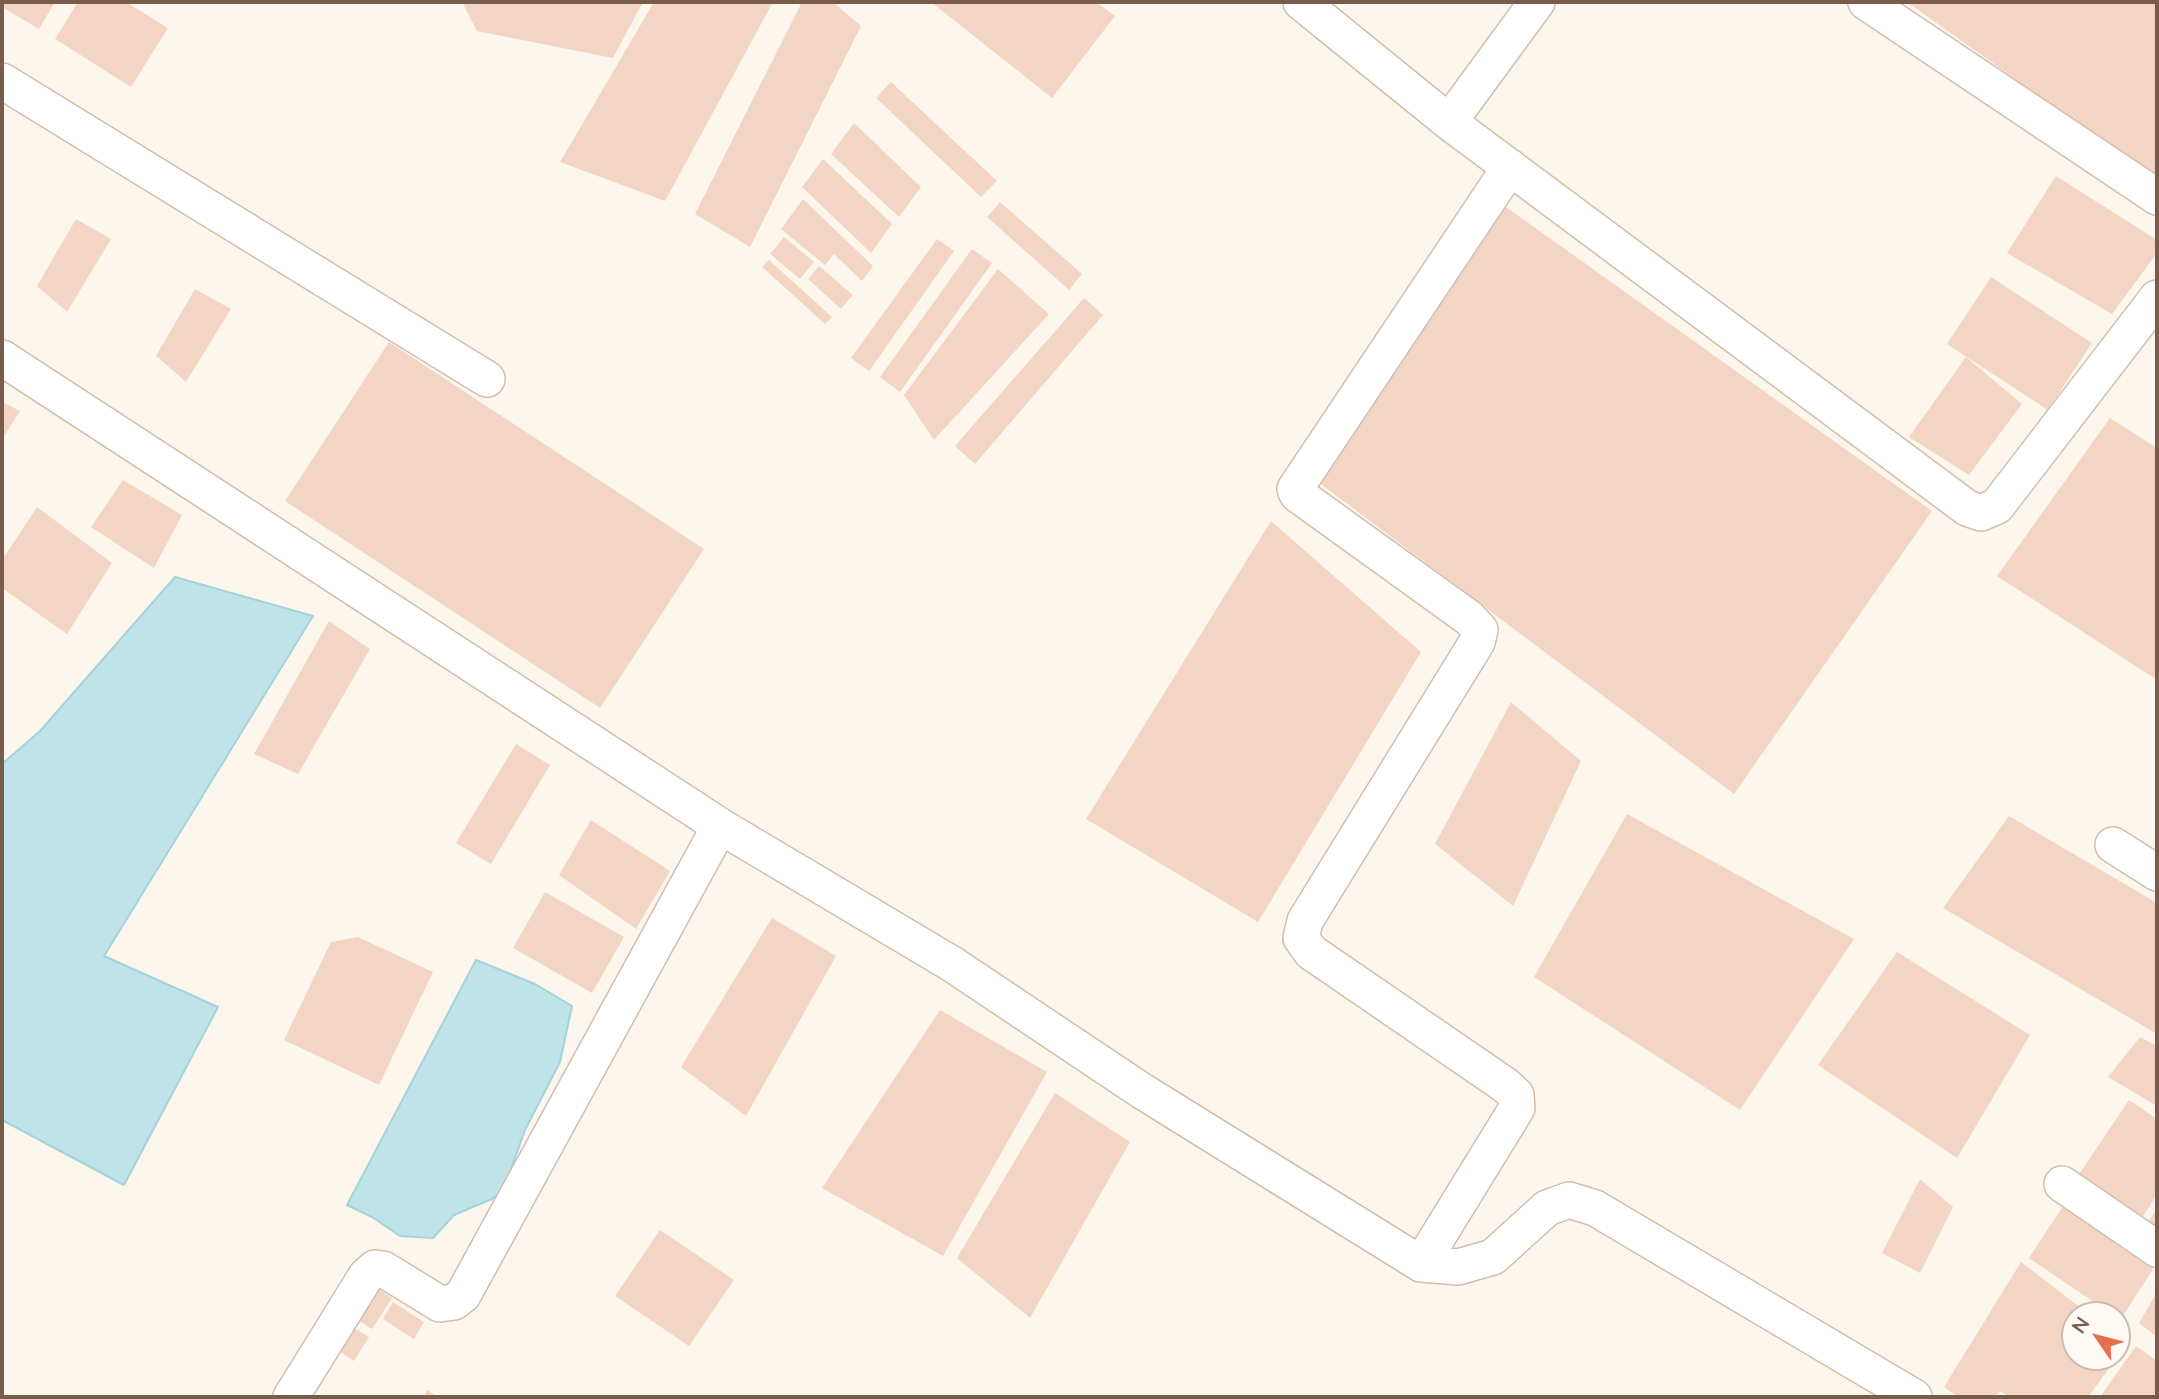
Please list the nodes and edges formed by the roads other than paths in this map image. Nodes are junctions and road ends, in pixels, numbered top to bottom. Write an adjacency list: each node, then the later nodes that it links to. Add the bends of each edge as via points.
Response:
1 (1301, 2): 5 (street)
2 (1537, 2): 5 (street)
3 (1866, 2): 7 (street)
4 (2, 80): 10 (street)
5 (1449, 122): 6 (street)
6 (1510, 167): 8 (street, via 1967,508 1981,513 1997,506); 16 (street, via 1295,489 1480,630 1477,642 1305,921 1301,938 1311,952 1516,1095 1517,1108)
7 (2157, 197)
8 (2157, 298)
9 (2, 358): 11 (street)
10 (487, 379)
11 (720, 826): 16 (street, via 952,964 1142,1091); 17 (street, via 463,1295 440,1304 374,1268)
12 (2113, 845): 13 (street)
13 (2157, 873)
14 (2062, 1184): 15 (street)
15 (2157, 1249)
16 (1421, 1264): 18 (street, via 1458,1267 1493,1257 1547,1208 1569,1200 1595,1208)
17 (291, 1397)
18 (1914, 1397)

